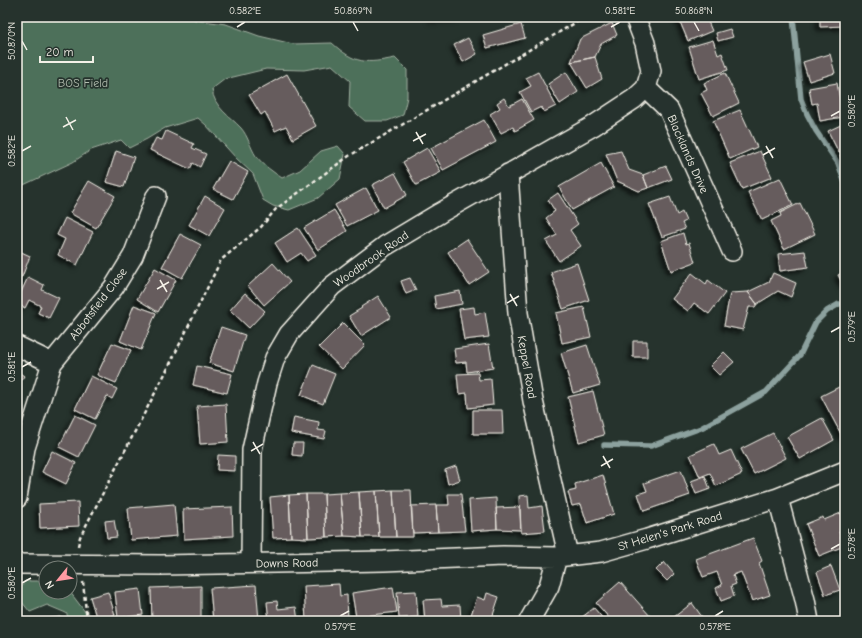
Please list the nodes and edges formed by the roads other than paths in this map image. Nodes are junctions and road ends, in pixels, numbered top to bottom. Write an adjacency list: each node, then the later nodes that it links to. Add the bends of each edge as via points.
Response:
1 (635, 17): 2 (street, via 645,43 651,71)
2 (646, 88): 3 (street, Woodbrook Road, via 634,100 593,126); 5 (street, Blacklands Drive, via 669,110)
3 (508, 174): 11 (street, Keppel Road, via 518,313); 12 (street, Woodbrook Road, via 385,246 332,286 289,334 275,358 267,383 252,450)
4 (156, 196): 7 (street, Abbotsfield Close, via 133,256 114,287)
5 (732, 251)
6 (17, 346): 7 (street)
7 (52, 363): 9 (street, Abbotsfield Close, via 25,448)
8 (845, 471): 10 (street, St Helen's Park Road)
9 (17, 498)
10 (778, 498): 11 (street, St Helen's Park Road, via 601,552); 15 (street)
11 (563, 556): 12 (street, Downs Road); 14 (street)
12 (251, 563): 13 (street, Downs Road)
13 (17, 564)
14 (529, 621)
15 (809, 621)

